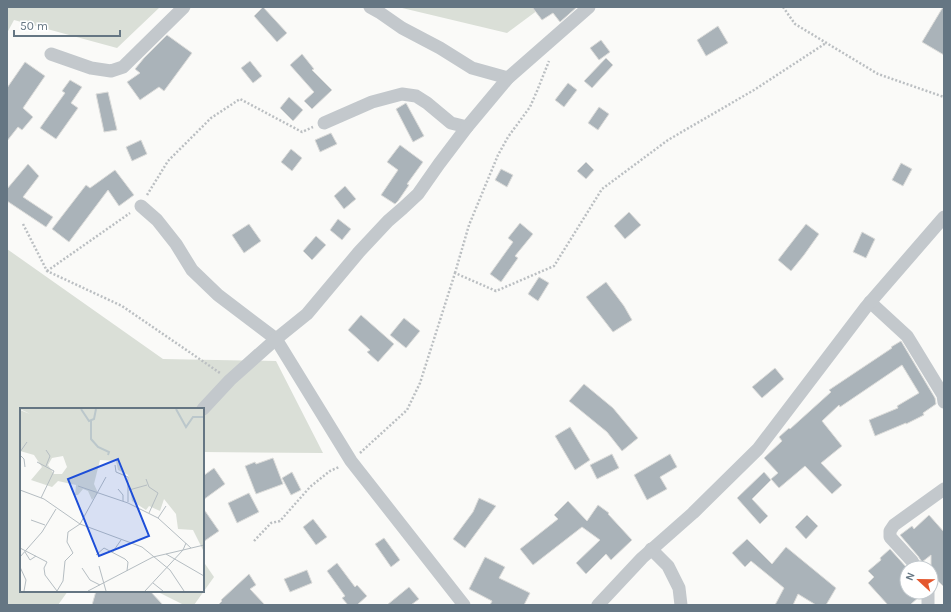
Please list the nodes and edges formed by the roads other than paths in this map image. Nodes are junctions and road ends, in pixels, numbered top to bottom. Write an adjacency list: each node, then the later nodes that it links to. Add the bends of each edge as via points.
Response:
1 (184, 7): 4 (street, via 123,67 111,71 91,68)
2 (589, 7): 5 (street)
3 (376, 9): 5 (street, via 402,28 472,68)
4 (51, 54)
5 (508, 78): 7 (street)
6 (324, 122): 7 (street, via 372,102 402,94 416,96 451,123)
7 (467, 127): 11 (street, via 418,194 359,252 307,314)
8 (141, 206): 11 (street, via 157,220 192,270 218,295)
9 (944, 216): 10 (street)
10 (870, 302): 12 (street, via 907,336 943,395); 15 (street, via 758,449)
11 (276, 339): 13 (street, via 230,380); 17 (street, via 351,462)
12 (944, 402)
13 (204, 408)
14 (944, 489): 16 (street, via 894,525 890,531 890,537)
15 (651, 550): 18 (street); 19 (street, via 668,566 679,588)
16 (911, 560)
17 (464, 605)
18 (598, 605)
19 (682, 605)

